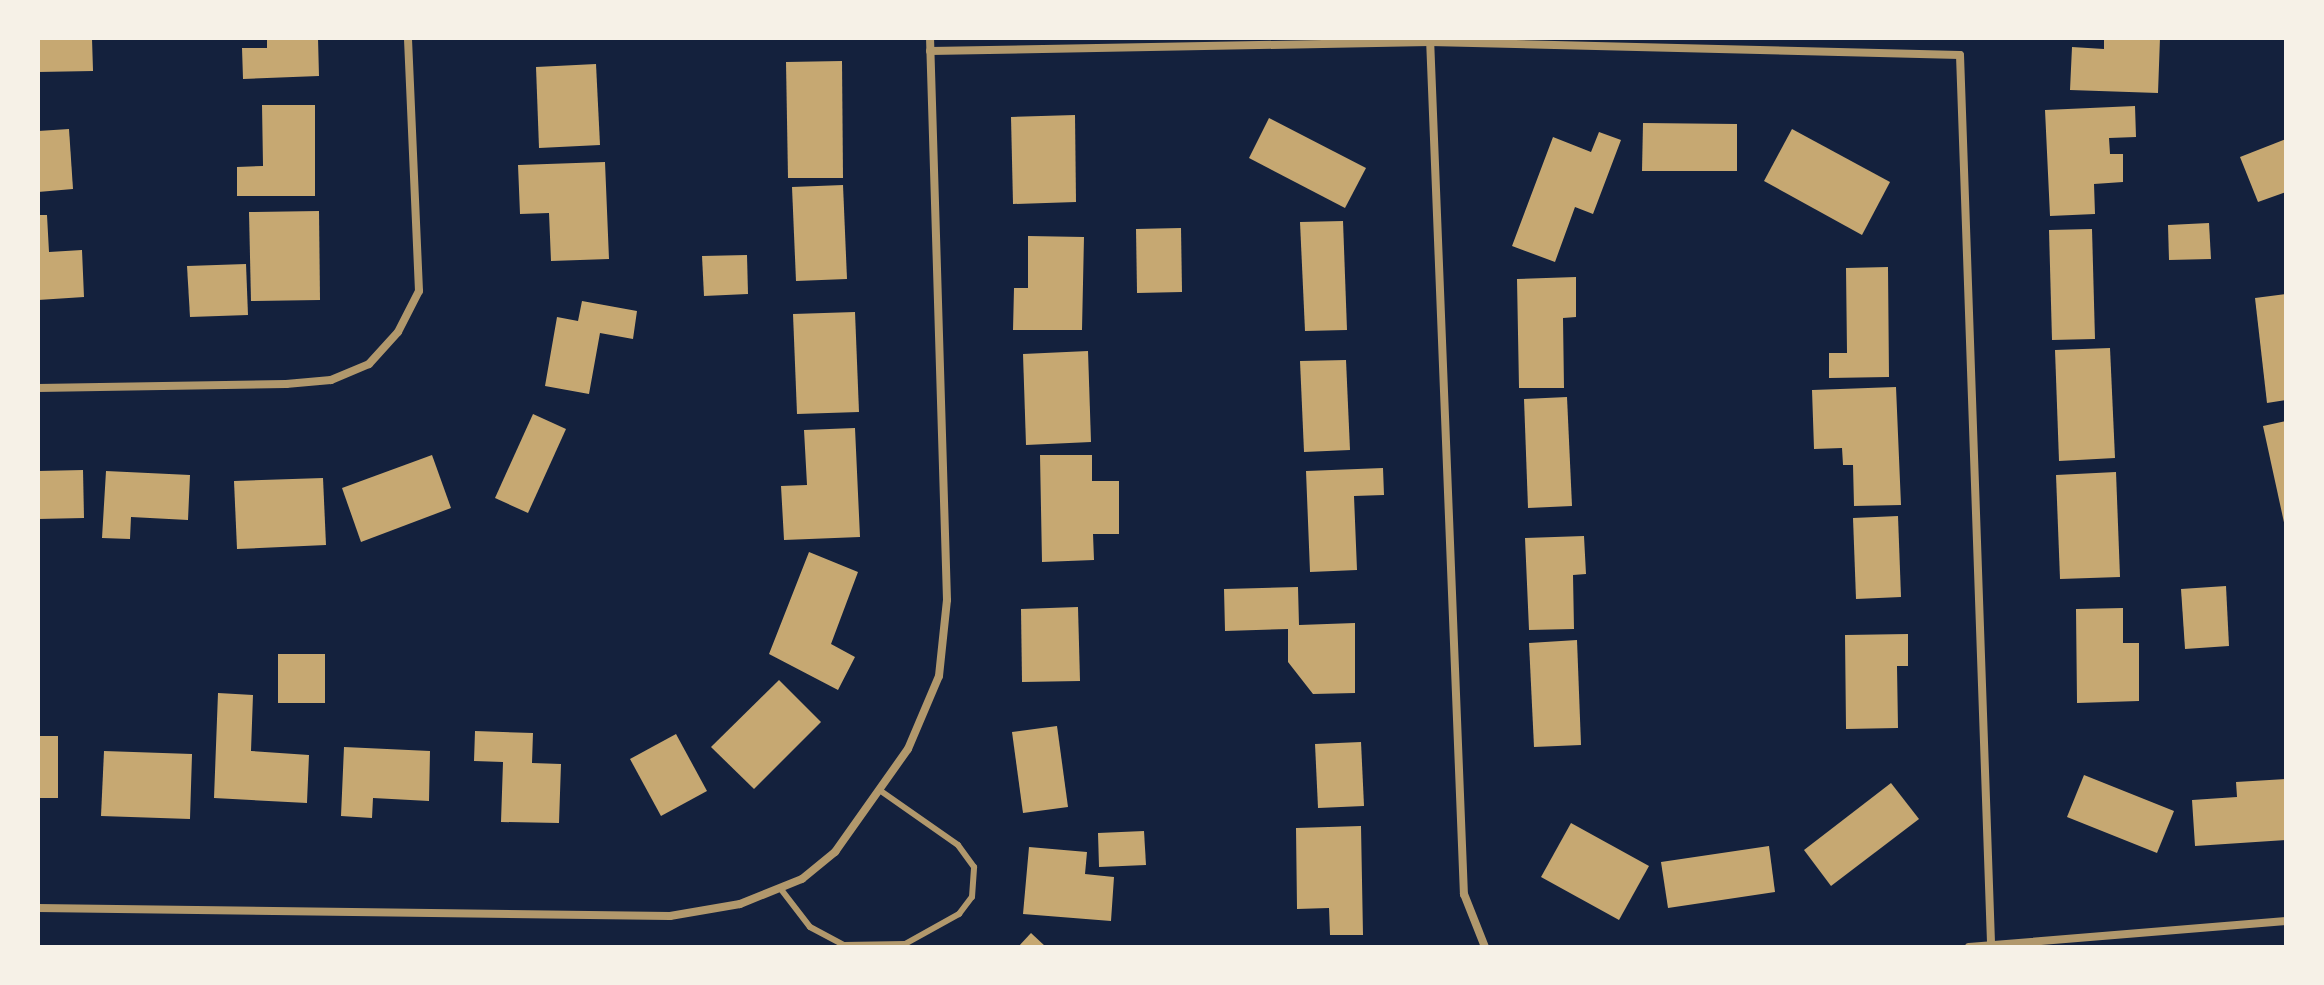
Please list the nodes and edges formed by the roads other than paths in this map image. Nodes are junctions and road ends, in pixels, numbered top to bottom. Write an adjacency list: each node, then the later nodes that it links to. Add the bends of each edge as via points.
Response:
1 (408, 38): 5 (street, via 419,291 398,332 369,364 331,380)
2 (930, 38): 4 (street)
3 (1430, 40): 4 (street); 10 (street, via 1960,55); 11 (street, via 1464,894)
4 (930, 51): 6 (street, via 947,600 939,676)
5 (38, 388)
6 (881, 791): 7 (street, via 835,852); 7 (lane, via 958,845 974,867 972,897 959,914 905,944 844,945 810,927)
7 (780, 888): 8 (street, via 670,916)
8 (38, 908)
9 (2286, 921): 10 (street)
10 (1991, 943): 12 (street)
11 (1485, 947)
12 (1969, 947)

